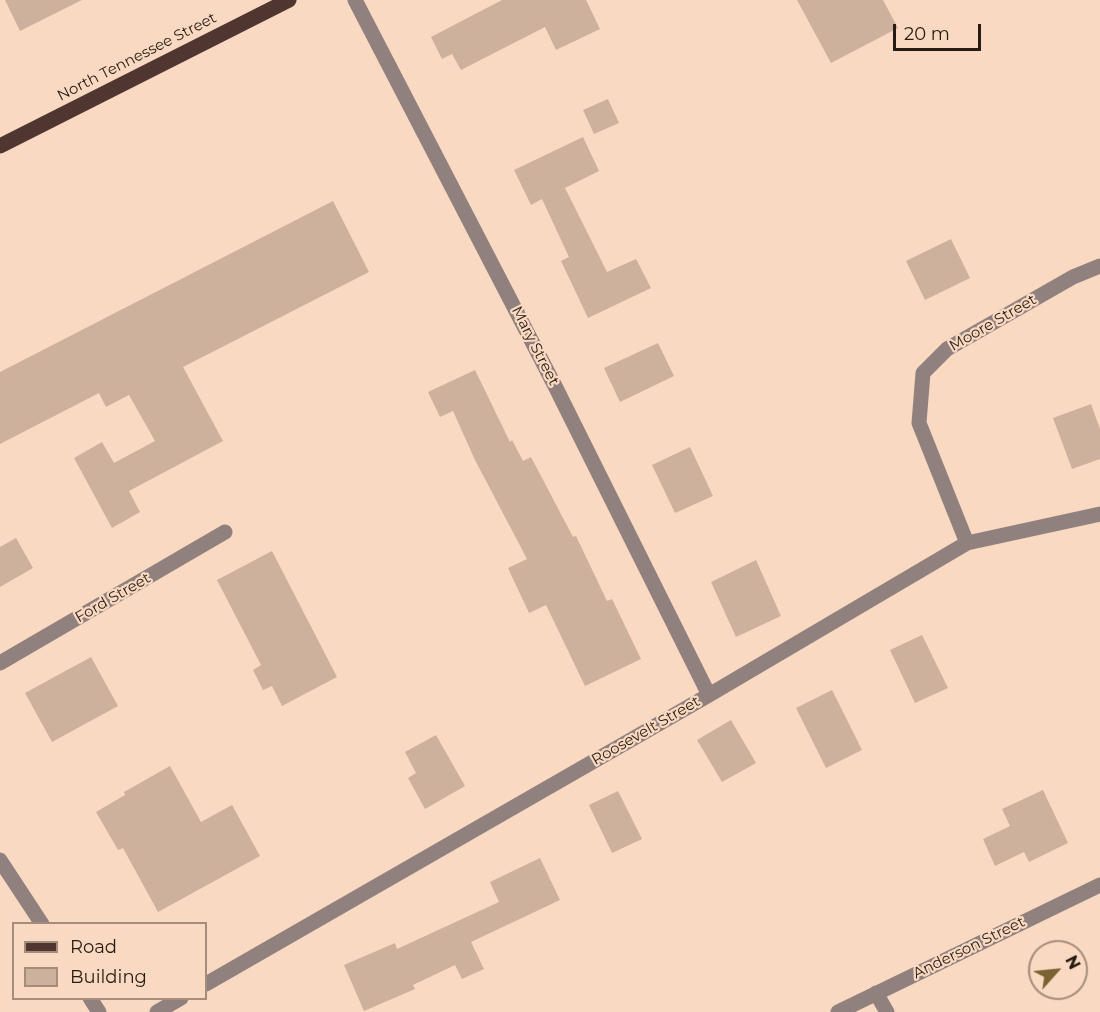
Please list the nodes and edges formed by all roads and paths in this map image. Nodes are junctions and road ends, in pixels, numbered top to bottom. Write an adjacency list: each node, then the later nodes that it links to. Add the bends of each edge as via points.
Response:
1 (289, 0): 3 (main road, North Tennessee Street)
2 (355, 0): 9 (street, Mary Street, via 556,388)
3 (0, 146)
4 (1100, 266): 7 (street, Moore Street, via 1073,277 947,349 923,373 919,423)
5 (1100, 514): 7 (street, Roosevelt Street)
6 (225, 532): 8 (street, Ford Street)
7 (967, 543): 9 (street, Roosevelt Street)
8 (0, 663)
9 (709, 695): 13 (street, Roosevelt Street)
10 (0, 860): 12 (street)
11 (1100, 885): 14 (street, Anderson Street)
12 (41, 922)
13 (207, 983)
14 (876, 993): 17 (street, Anderson Street); 18 (street)
15 (179, 1000): 16 (street)
16 (157, 1012)
17 (838, 1012)
18 (886, 1012)

